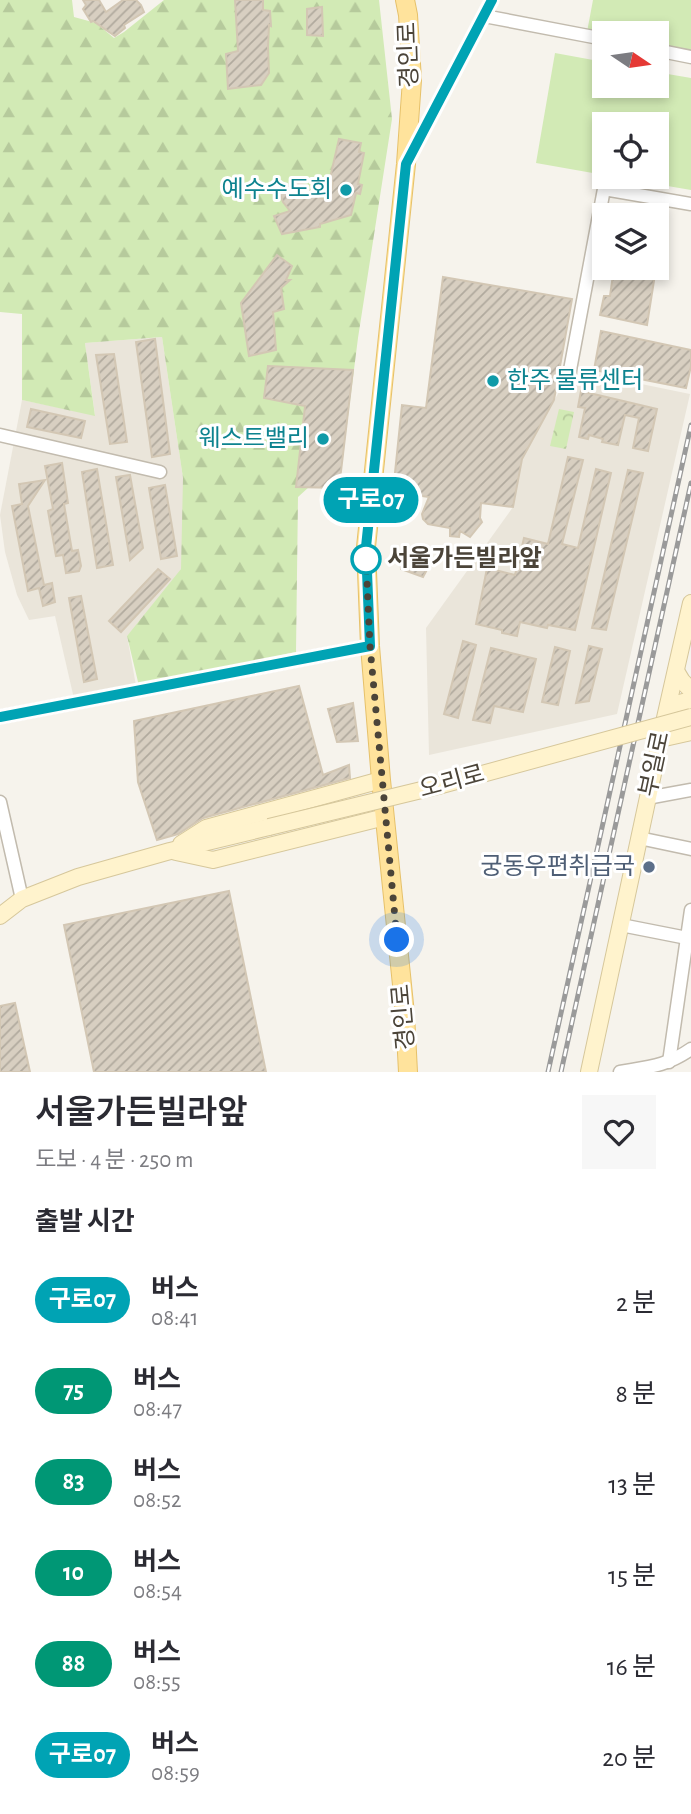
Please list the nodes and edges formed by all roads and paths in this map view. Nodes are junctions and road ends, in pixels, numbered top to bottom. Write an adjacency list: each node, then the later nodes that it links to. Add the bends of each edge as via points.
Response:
1 (492, 0): 3 (street)
2 (407, 8): 7 (main road, 경인로, via 412,80)
3 (484, 16): 4 (street); 7 (street)
4 (592, 37)
5 (669, 53): 6 (street)
6 (691, 57)
7 (406, 164): 13 (main road, 경인로, via 366,547)
8 (691, 204): 9 (street, via 604,188)
9 (570, 370)
10 (0, 435): 11 (street)
11 (160, 472)
12 (691, 603): 14 (main road, 부일로)
13 (370, 646): 18 (street); 22 (main road, 경인로)
14 (676, 671): 15 (main road); 17 (main road, 부일로)
15 (691, 690)
16 (691, 700): 17 (main road)
17 (667, 706): 21 (main road, 부일로)
18 (0, 717)
19 (691, 717): 29 (main road, 오리로, bridge, via 438,786)
20 (691, 732): 21 (main road)
21 (660, 739): 24 (main road, 부일로)
22 (381, 780): 26 (main road, 경인로); 29 (main road, 오리로, via 206,828)
23 (691, 790): 24 (street)
24 (648, 798): 27 (main road, 부일로)
25 (0, 802): 30 (street)
26 (385, 817): 29 (main road, 오리로, via 213,860); 37 (main road, 경인로)
27 (639, 838): 28 (street); 33 (main road, 부일로)
28 (691, 849)
29 (170, 851): 30 (main road, 오리로, via 78,877)
30 (22, 899): 31 (main road, 오리로)
31 (0, 915)
32 (691, 916): 34 (street)
33 (621, 925): 34 (street); 38 (main road, 부일로)
34 (687, 938): 36 (street)
35 (691, 1049): 36 (street)
36 (664, 1066): 39 (street)
37 (408, 1072)
38 (589, 1072)
39 (620, 1072)

